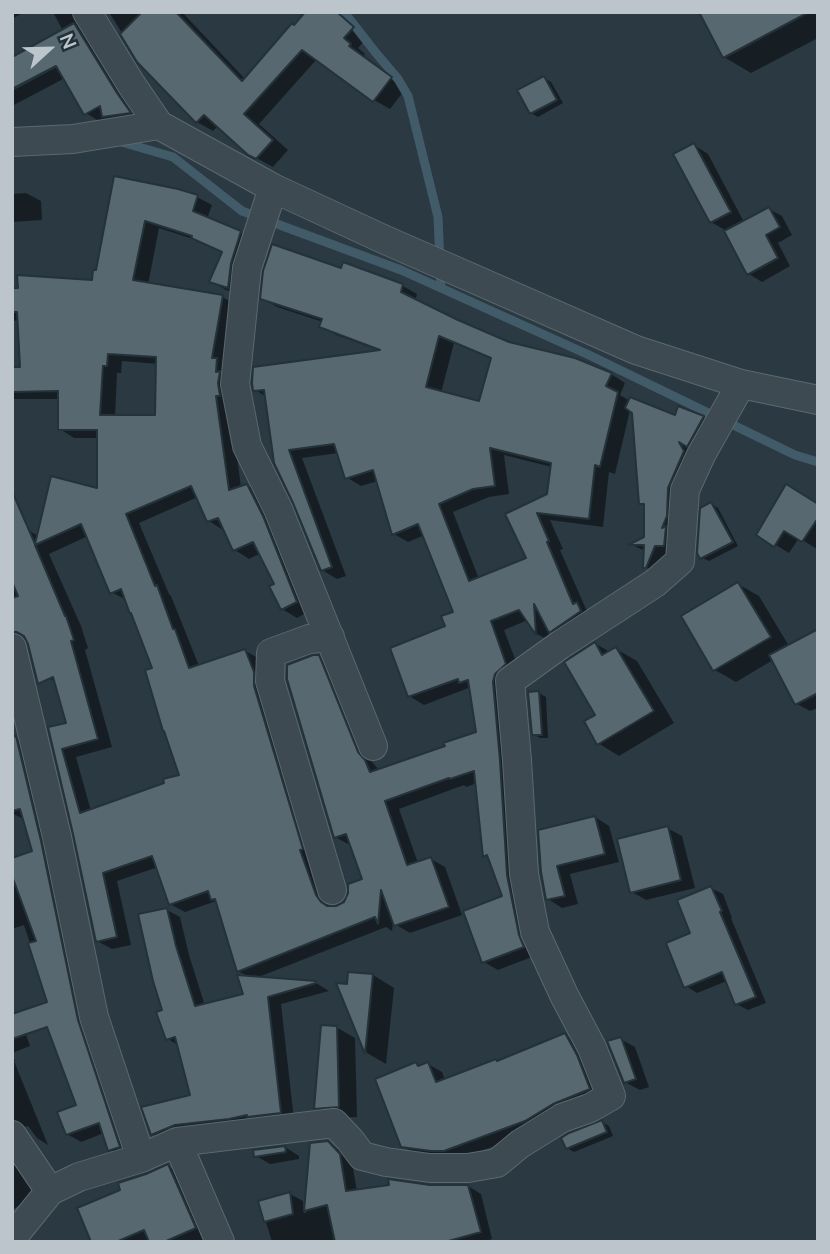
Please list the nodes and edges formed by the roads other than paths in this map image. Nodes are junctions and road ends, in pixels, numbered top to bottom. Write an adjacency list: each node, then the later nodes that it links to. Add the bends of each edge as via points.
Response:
1 (87, 12): 2 (street)
2 (159, 125): 3 (street, via 74,139); 4 (street)
3 (12, 142)
4 (273, 188): 5 (street, via 636,350); 7 (street, via 247,268 235,384 247,446)
5 (741, 384): 6 (street); 12 (street, via 685,490 680,562 510,681 524,873 536,932 611,1096 562,1118 497,1163 468,1168 430,1168 362,1156 334,1123)
6 (818, 400)
7 (330, 637): 9 (street); 10 (street, via 309,639 271,653 270,681)
8 (12, 648): 13 (street, via 94,1017)
9 (373, 746)
10 (332, 890)
11 (12, 1135): 14 (street)
12 (177, 1142): 13 (street); 16 (street)
13 (141, 1158): 14 (street)
14 (50, 1191): 15 (street)
15 (12, 1238)
16 (220, 1242)

